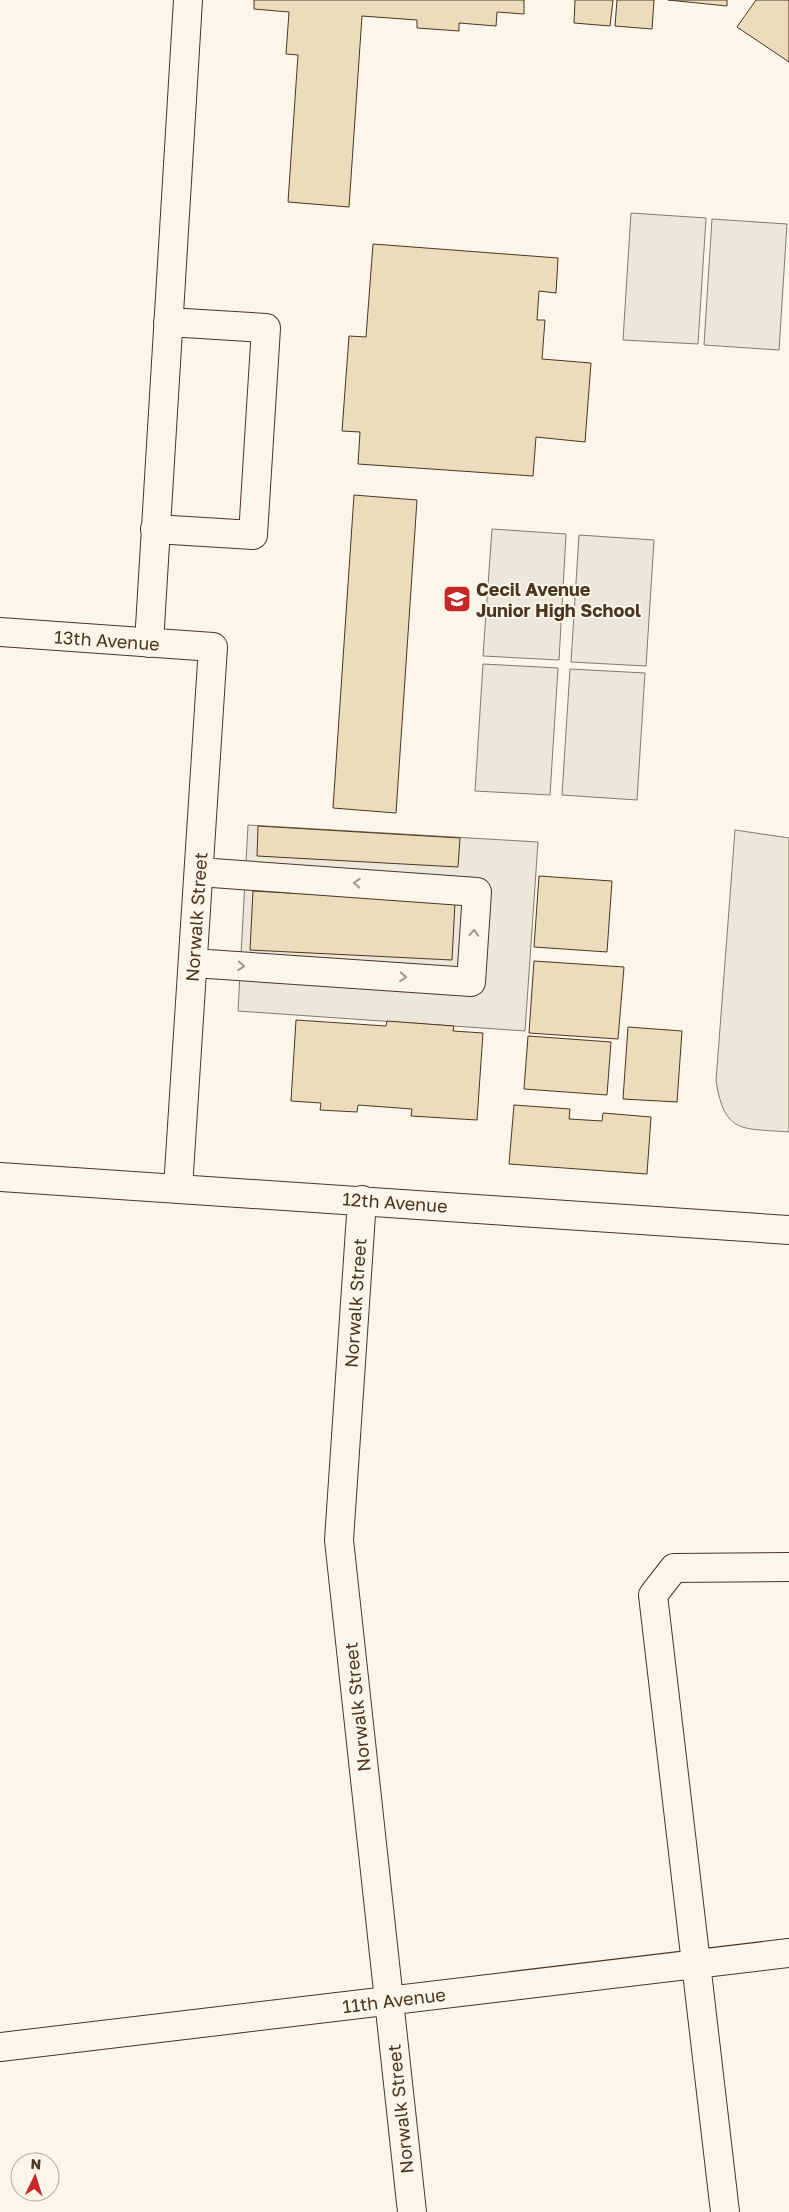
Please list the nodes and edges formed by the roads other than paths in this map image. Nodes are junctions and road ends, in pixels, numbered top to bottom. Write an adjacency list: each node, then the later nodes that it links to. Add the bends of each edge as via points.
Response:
1 (188, 0): 2 (street)
2 (168, 322): 3 (street); 3 (street, via 266,328 253,535)
3 (155, 529): 5 (street)
4 (0, 632): 5 (street, 13th Avenue)
5 (149, 642): 6 (street, 13th Avenue)
6 (214, 647): 7 (street, Norwalk Street)
7 (199, 872): 8 (street, Norwalk Street); 8 (street, one-way to 7, via 471,982 477,892)
8 (193, 963): 10 (street, Norwalk Street)
9 (0, 1177): 10 (street, 12th Avenue)
10 (178, 1188): 11 (street, 12th Avenue)
11 (362, 1200): 12 (street, 12th Avenue); 16 (street, Norwalk Street, via 339,1540)
12 (789, 1230)
13 (789, 1568): 15 (street, via 674,1568 653,1595)
14 (789, 1954): 15 (street, 11th Avenue)
15 (696, 1964): 16 (street, 11th Avenue); 19 (street)
16 (389, 2001): 17 (street, 11th Avenue); 18 (street, Norwalk Street)
17 (0, 2047)
18 (412, 2212)
19 (725, 2212)

